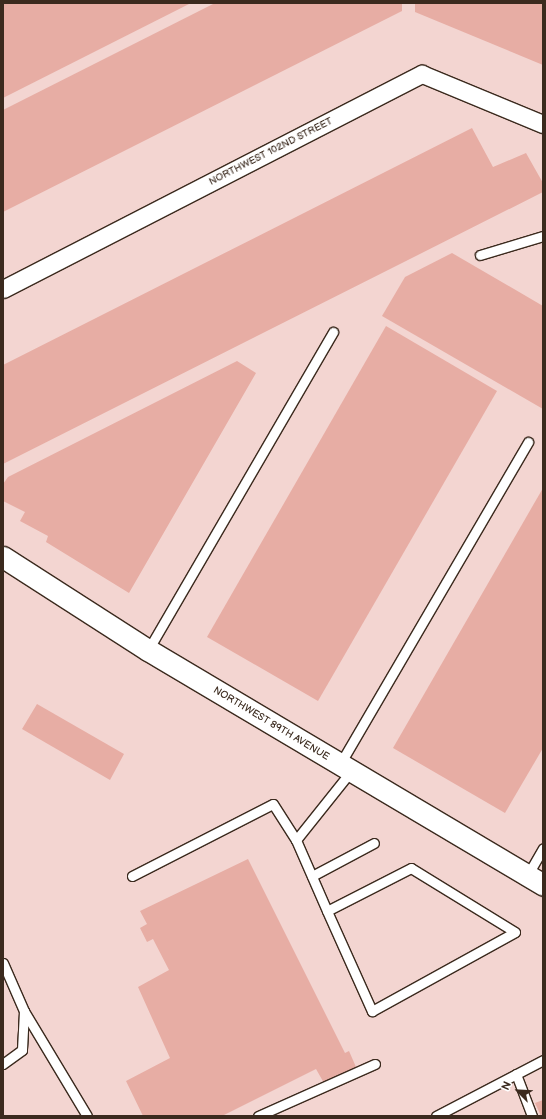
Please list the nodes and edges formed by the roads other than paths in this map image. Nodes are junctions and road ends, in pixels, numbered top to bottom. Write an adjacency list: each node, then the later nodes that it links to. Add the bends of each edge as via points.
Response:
1 (543, 124): 4 (street, NORTHWEST 102ND STREET, via 422,74)
2 (543, 236): 3 (lane)
3 (480, 255)
4 (3, 289)
5 (333, 332): 8 (lane)
6 (528, 442): 9 (lane)
7 (3, 556): 8 (street, NORTHWEST 89TH AVENUE)
8 (148, 650): 9 (street, NORTHWEST 89TH AVENUE)
9 (345, 768): 10 (lane); 15 (street, NORTHWEST 89TH AVENUE)
10 (296, 840): 13 (lane, via 273,804); 14 (lane)
11 (374, 842): 14 (lane)
12 (543, 848): 15 (lane)
13 (132, 876)
14 (312, 876): 16 (lane)
15 (535, 881)
16 (327, 911): 16 (lane, via 372,1011 515,932 411,868)
17 (3, 963): 18 (lane)
18 (24, 1011): 20 (lane, via 22,1050); 23 (lane)
19 (543, 1060): 22 (lane)
20 (3, 1064)
21 (375, 1064): 24 (lane)
22 (516, 1074): 25 (lane); 26 (lane)
23 (87, 1116)
24 (258, 1116)
25 (436, 1116)
26 (532, 1116)

